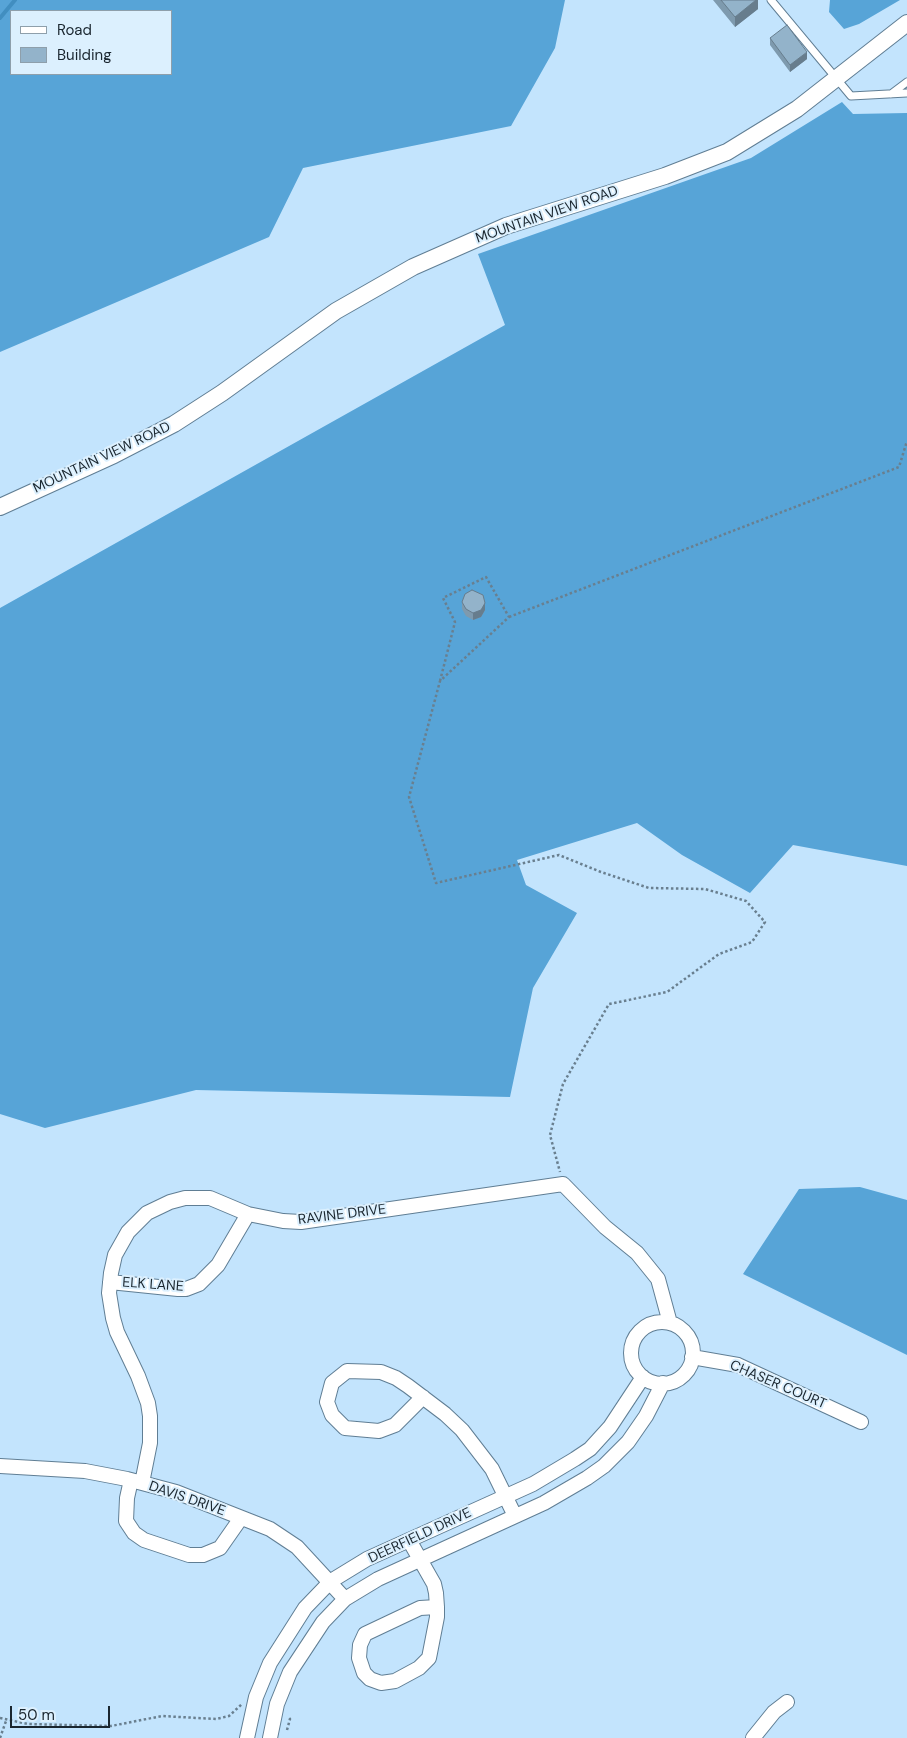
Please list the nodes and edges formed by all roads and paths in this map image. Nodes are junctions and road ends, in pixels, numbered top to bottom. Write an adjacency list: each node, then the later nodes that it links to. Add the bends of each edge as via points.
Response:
1 (771, 0): 3 (lane)
2 (907, 23): 3 (street, MOUNTAIN VIEW ROAD)
3 (836, 80): 6 (lane, via 851,96); 8 (street, MOUNTAIN VIEW ROAD, via 755,137 710,160 506,226 413,267 336,311 174,424)
4 (907, 82): 6 (lane)
5 (907, 93): 6 (lane)
6 (890, 95)
7 (907, 441): 9 (path, via 899,467)
8 (0, 507)
9 (509, 617): 10 (path); 10 (path, via 486,577 443,598 455,622)
10 (440, 681): 11 (path, via 409,797 436,883 559,855 649,888 705,889 746,901 765,922 752,942 719,954 667,992 609,1004 563,1084 550,1135)
11 (564, 1184): 12 (street, RAVINE DRIVE, via 301,1222); 14 (street, via 605,1227 637,1253 658,1279)
12 (248, 1214): 13 (street, ELK LANE, via 218,1265 199,1284 178,1290); 13 (street, RAVINE DRIVE, via 210,1198 185,1198 158,1206 147,1213 121,1243 115,1255)
13 (110, 1282): 21 (street, RAVINE DRIVE, via 110,1301 117,1332 138,1376 149,1410 150,1442)
14 (670, 1324): 15 (street, via 687,1335); 16 (street, via 651,1324 639,1332 634,1341 632,1361)
15 (692, 1357): 17 (street, via 686,1373 677,1380); 19 (street, CHASER COURT, via 738,1365)
16 (643, 1377): 17 (street); 22 (street, DEERFIELD DRIVE, via 619,1416 590,1449 533,1484)
17 (664, 1383): 23 (street, DEERFIELD DRIVE, via 638,1429 604,1466 544,1503)
18 (423, 1397): 18 (street, via 395,1425 379,1431 345,1428 332,1415 327,1402 335,1379 342,1373 356,1370 390,1375); 22 (street, via 462,1430 492,1469)
19 (861, 1422)
20 (0, 1466): 21 (street, DAVIS DRIVE, via 85,1471)
21 (136, 1481): 24 (street, DAVIS DRIVE, via 176,1492); 24 (street, RAVINE DRIVE, via 127,1498 126,1521 144,1540 189,1555 203,1555 220,1548)
22 (505, 1496): 23 (street); 25 (street, DEERFIELD DRIVE)
23 (515, 1516): 26 (street, DEERFIELD DRIVE)
24 (241, 1518): 27 (street, DAVIS DRIVE, via 286,1538)
25 (408, 1540): 26 (street); 27 (street, DEERFIELD DRIVE, via 367,1559)
26 (420, 1560): 28 (street, DEERFIELD DRIVE, via 378,1579); 29 (street, via 434,1584)
27 (329, 1583): 28 (street, DAVIS DRIVE); 31 (street, DEERFIELD DRIVE, via 305,1608 281,1644)
28 (345, 1599): 32 (street, DEERFIELD DRIVE, via 323,1622 300,1655)
29 (437, 1607): 29 (street, via 420,1608 365,1634 359,1658 364,1673 381,1683 395,1681 426,1663 436,1627)
30 (787, 1702): 39 (street, via 774,1712)
31 (254, 1704): 34 (path, via 242,1704 229,1716 216,1719 162,1716 111,1726); 37 (street, DEERFIELD DRIVE)
32 (276, 1708): 35 (path, via 290,1719); 38 (street, DEERFIELD DRIVE)
33 (0, 1718): 34 (path)
34 (6, 1721): 36 (path)
35 (285, 1736)
36 (0, 1738)
37 (248, 1738)
38 (270, 1738)
39 (753, 1738)

